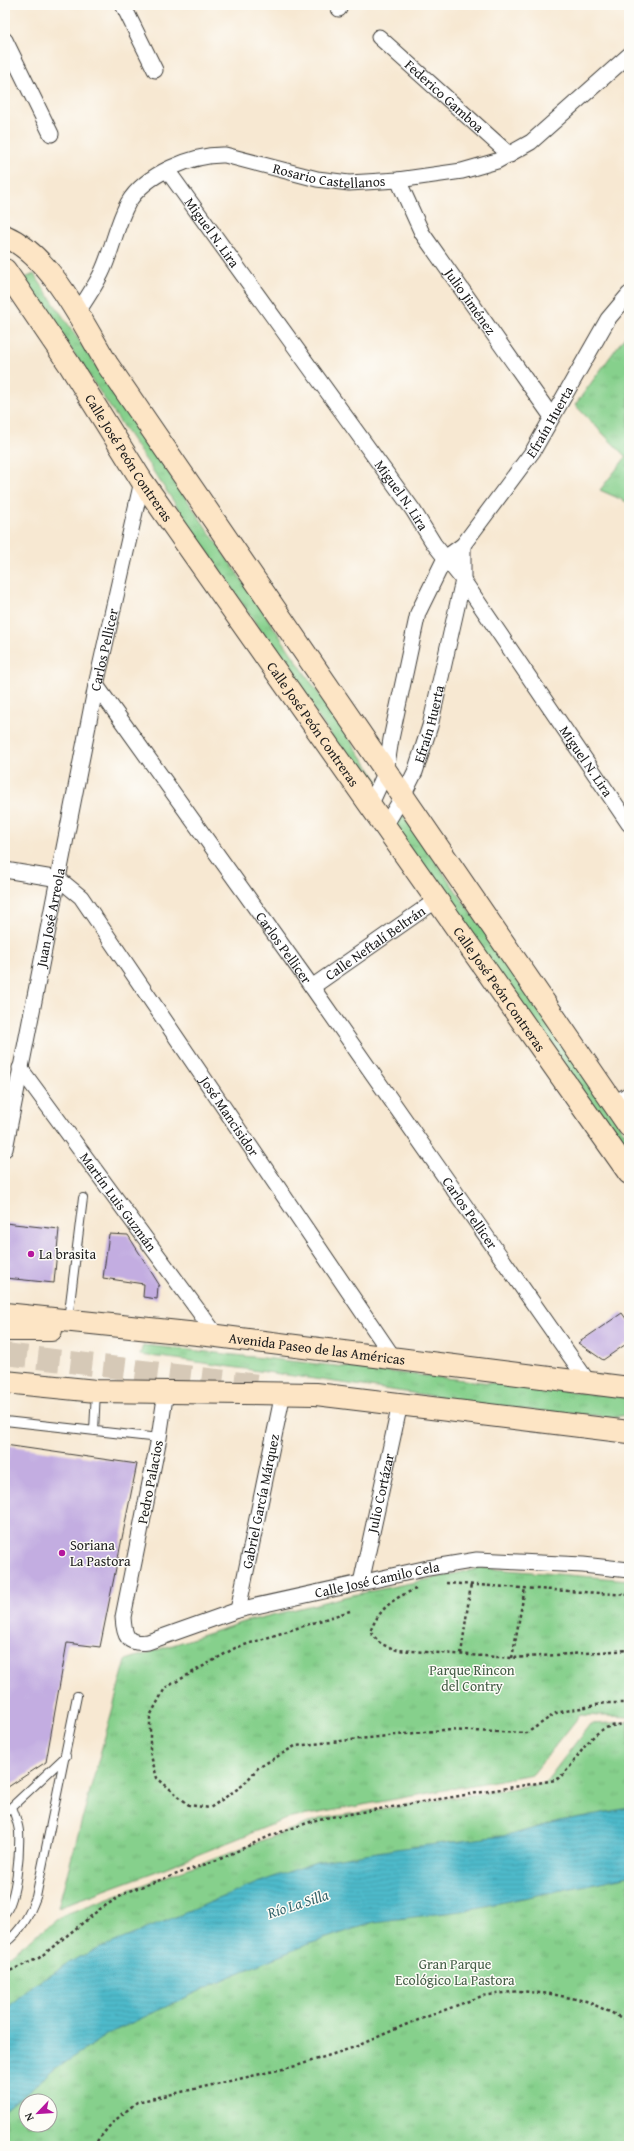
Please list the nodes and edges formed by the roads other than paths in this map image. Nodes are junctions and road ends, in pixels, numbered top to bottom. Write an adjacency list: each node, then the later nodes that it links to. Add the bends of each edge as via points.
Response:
1 (123, 5): 5 (street)
2 (379, 37): 7 (street, Federico Gamboa)
3 (5, 40): 6 (street)
4 (629, 55): 7 (street, Rosario Castellanos, via 531,142)
5 (155, 70)
6 (51, 134)
7 (510, 155): 9 (street, Rosario Castellanos, via 462,171)
8 (168, 170): 9 (street, Rosario Castellanos, via 197,158 225,155 317,179 349,183); 14 (street, Rosario Castellanos, via 136,192 128,204 101,274); 18 (street, Miguel N. Lira)
9 (398, 180): 15 (street, Julio Jiménez, via 422,233)
10 (5, 236): 11 (street, Calle José Peón Contreras)
11 (35, 258): 12 (street); 14 (street, Calle José Peón Contreras, via 48,271)
12 (8, 274): 16 (street, Calle José Peón Contreras, via 69,364)
13 (629, 294): 15 (street, Efraín Huerta, via 608,319)
14 (77, 313): 21 (street, Calle José Peón Contreras, via 107,364)
15 (552, 417): 17 (street, Efraín Huerta, via 533,451)
16 (142, 482): 20 (street, Carlos Pellicer); 23 (street, Calle José Peón Contreras)
17 (463, 545): 18 (street, Efraín Huerta); 19 (street, Efraín Huerta)
18 (445, 558): 19 (street, Miguel N. Lira); 21 (street, Efraín Huerta, via 418,613)
19 (463, 580): 22 (street, Efraín Huerta, via 430,726); 24 (street, Miguel N. Lira)
20 (96, 685): 27 (street, Juan José Arreola); 29 (street, Carlos Pellicer)
21 (386, 771): 22 (street, Calle José Peón Contreras); 23 (street, Efraín Huerta)
22 (404, 796): 25 (street, Efraín Huerta); 31 (street, Calle José Peón Contreras)
23 (370, 806): 25 (street, Calle José Peón Contreras)
24 (629, 824)
25 (385, 826): 28 (street, Calle José Peón Contreras)
26 (5, 870): 27 (street)
27 (59, 879): 30 (street, Juan José Arreola); 40 (street, José Mancisidor, via 81,897)
28 (438, 899): 29 (street, Calle Neftalí Beltrán); 34 (street, Calle José Peón Contreras)
29 (312, 987): 42 (street, Carlos Pellicer)
30 (20, 1068): 33 (street, Juan José Arreola); 39 (street, Martín Luis Guzmán)
31 (621, 1099): 32 (street, Calle José Peón Contreras)
32 (629, 1126)
33 (5, 1149)
34 (629, 1173)
35 (83, 1198): 37 (lane)
36 (5, 1314): 37 (street, Avenida Paseo de las Américas)
37 (71, 1321): 38 (street, via 72,1325 60,1329); 39 (street, Avenida Paseo de las Américas)
38 (5, 1330)
39 (217, 1336): 40 (street, Avenida Paseo de las Américas)
40 (395, 1360): 42 (street, Avenida Paseo de las Américas)
41 (5, 1382): 44 (street)
42 (589, 1383): 43 (street, Avenida Paseo de las Américas)
43 (629, 1388)
44 (96, 1391): 45 (street); 49 (lane)
45 (166, 1392): 46 (street); 51 (street, Pedro Palacios)
46 (283, 1393): 47 (street, via 316,1394); 54 (street, Gabriel García Márquez)
47 (400, 1404): 50 (street); 53 (street, Julio Cortázar)
48 (5, 1421): 49 (lane)
49 (94, 1431): 51 (lane)
50 (629, 1432)
51 (159, 1438): 55 (street, Pedro Palacios, via 123,1617 126,1635)
52 (629, 1570): 53 (street, Calle José Camilo Cela, via 477,1560)
53 (361, 1583): 54 (street, Calle José Camilo Cela)
54 (238, 1610): 55 (street, Calle José Camilo Cela, via 148,1642)
55 (131, 1641)
56 (76, 1696): 57 (lane)
57 (66, 1756): 58 (lane); 61 (lane, via 36,1897 21,1929)
58 (12, 1807): 59 (lane); 60 (lane, via 17,1820 19,1841 14,1892 10,1907)
59 (5, 1813)
60 (5, 1913)
61 (5, 1943)

